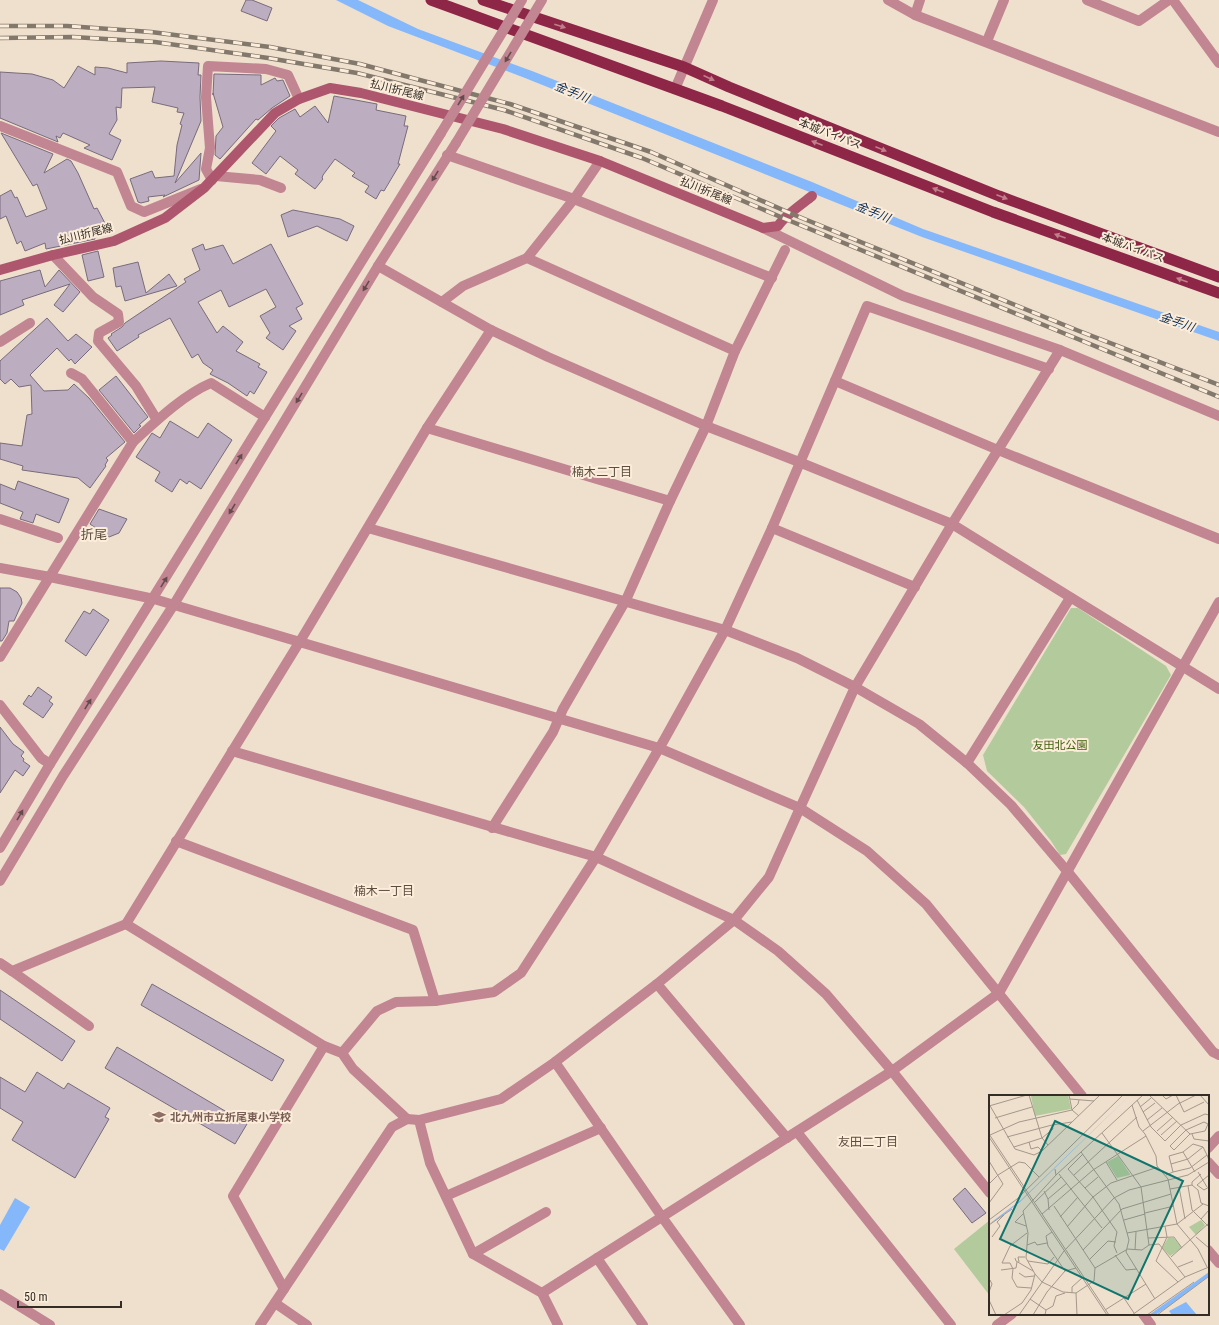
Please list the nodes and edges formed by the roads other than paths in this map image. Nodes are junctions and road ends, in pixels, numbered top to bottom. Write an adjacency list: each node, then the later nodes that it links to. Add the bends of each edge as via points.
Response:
1 (431, 0): 16 (highway, 本城バイパス)
2 (483, 0): 15 (highway, 本城バイパス, one-way to 15)
3 (522, 0): 46 (street, one-way to 3, bridge)
4 (542, 0): 20 (street, one-way to 20, bridge)
5 (712, 0): 15 (street)
6 (888, 0): 12 (street)
7 (920, 0): 12 (street)
8 (1004, 0): 13 (street)
9 (1087, 0): 10 (street, via 1139,21)
10 (1169, 0)
11 (1173, 0): 14 (street)
12 (915, 15): 13 (street)
13 (987, 41): 19 (street)
14 (1219, 63)
15 (684, 67): 16 (street); 33 (highway, 本城バイパス, one-way to 33, via 729,88 999,196)
16 (675, 89): 35 (highway, 本城バイパス, one-way to 16, via 994,212)
17 (299, 99): 21 (main road, 払川折尾線, via 330,88 361,93 503,129); 22 (main road, 払川折尾線, via 275,113); 22 (street, via 288,75 266,69 208,66 206,97 210,148 206,169)
18 (0, 126): 23 (street, via 117,172 131,206 144,212)
19 (1219, 132)
20 (448, 155): 26 (street); 31 (street, one-way to 31)
21 (600, 161): 26 (street); 27 (main road, 払川折尾線)
22 (214, 178): 23 (main road, 払川折尾線); 24 (street, via 260,180)
23 (204, 188): 29 (main road, 払川折尾線, via 165,218 122,238)
24 (282, 188)
25 (812, 196): 27 (main road, via 792,214 783,218 778,226)
26 (574, 199): 30 (street); 34 (street)
27 (763, 228): 40 (street, via 903,296)
28 (785, 250): 34 (street)
29 (53, 255): 32 (main road, 払川折尾線); 47 (street, via 93,297 118,314 119,322 99,333 98,341 136,386)
30 (527, 258): 36 (street, via 463,286); 41 (street)
31 (378, 266): 36 (street); 67 (street, one-way to 67)
32 (0, 270)
33 (1219, 277)
34 (772, 278): 41 (street)
35 (1219, 293)
36 (442, 302): 38 (street)
37 (30, 323): 39 (street)
38 (491, 330): 48 (street); 49 (street)
39 (0, 342)
40 (1060, 350): 42 (street); 45 (street)
41 (735, 351): 48 (street)
42 (1049, 369): 44 (street, via 867,306); 51 (street)
43 (71, 373): 50 (street, via 82,379)
44 (835, 381): 51 (street); 52 (street)
45 (1219, 416)
46 (265, 417): 47 (street, via 212,383); 64 (street, one-way to 46)
47 (157, 420): 50 (street)
48 (706, 426): 52 (street); 53 (street)
49 (427, 428): 53 (street); 56 (street)
50 (133, 442): 61 (street)
51 (998, 450): 55 (street); 59 (street)
52 (799, 462): 55 (street); 57 (street)
53 (670, 501): 65 (street)
54 (0, 519): 58 (street)
55 (952, 524): 62 (street); 63 (street)
56 (368, 528): 65 (street); 69 (street)
57 (772, 528): 62 (street); 68 (street)
58 (58, 538)
59 (1219, 539)
60 (0, 568): 61 (street)
61 (50, 577): 64 (street); 70 (street)
62 (915, 587): 72 (street)
63 (1070, 598): 71 (street); 78 (street)
64 (154, 599): 67 (street); 79 (street, one-way to 64)
65 (626, 600): 68 (street); 75 (street)
66 (1219, 602): 71 (street)
67 (173, 606): 69 (street); 86 (street, via 63,776)
68 (726, 630): 72 (street, via 797,658); 76 (street)
69 (298, 641): 75 (street); 77 (street)
70 (0, 657)
71 (1183, 667): 73 (street); 85 (street)
72 (855, 687): 78 (street, via 919,724); 80 (street)
73 (1219, 689)
74 (0, 705): 79 (street, via 41,758)
75 (558, 720): 76 (street); 81 (street)
76 (658, 748): 80 (street); 84 (street)
77 (232, 751): 81 (street); 82 (street)
78 (967, 763): 85 (street, via 1011,805)
79 (50, 764): 83 (street, one-way to 79)
80 (800, 808): 87 (street, via 769,877); 92 (street, via 867,851 926,904)
81 (492, 828): 84 (street)
82 (176, 841): 88 (street); 93 (street, via 413,930)
83 (0, 848)
84 (596, 857): 87 (street); 93 (street, via 520,973 494,992)
85 (1067, 871): 92 (street); 97 (street, via 1213,1052)
86 (0, 881)
87 (734, 920): 91 (street); 99 (street, via 778,951 826,994)
88 (126, 924): 90 (street); 95 (street)
89 (0, 963): 90 (street)
90 (12, 971): 94 (street)
91 (657, 984): 98 (street); 106 (street)
92 (999, 993): 99 (street); 100 (street)
93 (435, 1001): 96 (street, via 396,1002 378,1011)
94 (90, 1026)
95 (324, 1046): 96 (street); 118 (street, via 233,1196)
96 (342, 1053): 101 (street, via 353,1069)
97 (1219, 1055)
98 (555, 1062): 102 (street, via 501,1100); 103 (street)
99 (892, 1071): 104 (street); 110 (street)
100 (1081, 1095)
101 (406, 1119): 102 (street); 118 (street, via 392,1127)
102 (419, 1120): 111 (street, via 430,1163)
103 (601, 1128): 111 (street); 113 (street)
104 (797, 1132): 106 (street); 131 (street)
105 (1219, 1136): 107 (street)
106 (787, 1138): 113 (street)
107 (1209, 1147)
108 (1209, 1163): 109 (street)
109 (1219, 1174)
110 (989, 1191)
111 (446, 1196): 115 (street)
112 (546, 1212): 115 (street)
113 (662, 1217): 116 (street); 130 (street)
114 (1209, 1251): 117 (street)
115 (473, 1254): 119 (street)
116 (597, 1258): 119 (street); 129 (street)
117 (1219, 1263)
118 (284, 1289): 121 (street)
119 (542, 1293): 128 (street)
120 (0, 1294): 125 (street)
121 (275, 1303): 126 (street); 127 (street)
122 (1011, 1315): 132 (street)
123 (1144, 1315): 124 (street)
124 (1149, 1324)
125 (50, 1325)
126 (260, 1325)
127 (307, 1325)
128 (558, 1325)
129 (642, 1325)
130 (740, 1325)
131 (951, 1325)
132 (997, 1325)

